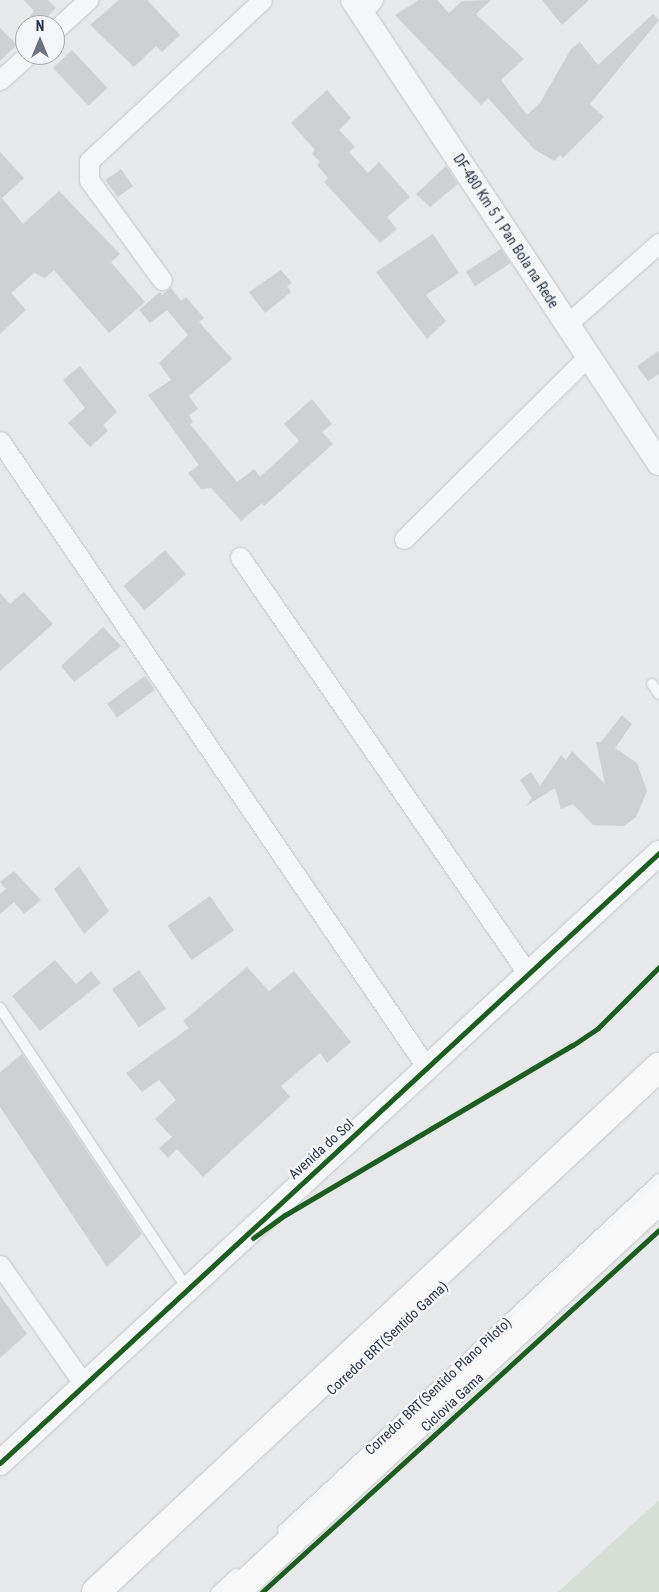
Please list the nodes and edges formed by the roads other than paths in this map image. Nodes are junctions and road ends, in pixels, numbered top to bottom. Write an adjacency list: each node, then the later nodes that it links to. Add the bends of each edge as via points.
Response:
1 (88, 0): 4 (street)
2 (262, 0): 8 (street, via 89,161 88,180)
3 (362, 4): 9 (street, DF-480 Km 5 1 Pan Bola na Rede)
4 (65, 21)
5 (17, 65): 6 (street)
6 (0, 80)
7 (659, 243): 9 (street)
8 (162, 280)
9 (567, 324): 10 (street, DF-480 Km 5 1 Pan Bola na Rede)
10 (588, 356): 12 (street, DF-480 Km 5 1 Pan Bola na Rede); 13 (street)
11 (0, 441): 21 (street)
12 (659, 463)
13 (404, 539)
14 (240, 557): 18 (street)
15 (652, 684): 16 (lane)
16 (659, 694)
17 (659, 853): 18 (street, Avenida do Sol)
18 (528, 974): 21 (street, Avenida do Sol)
19 (0, 1008): 25 (lane)
20 (659, 1067): 30 (main road)
21 (427, 1068): 25 (street, Avenida do Sol)
22 (659, 1180): 28 (lane, Corredor BRT(Sentido Plano Piloto))
23 (659, 1200): 32 (main road)
24 (0, 1265): 26 (street)
25 (187, 1288): 26 (street, Avenida do Sol)
26 (85, 1386): 27 (street, Avenida do Sol)
27 (0, 1463)
28 (274, 1538)
29 (245, 1565): 31 (lane)
30 (96, 1592)
31 (216, 1592)
32 (236, 1592)

